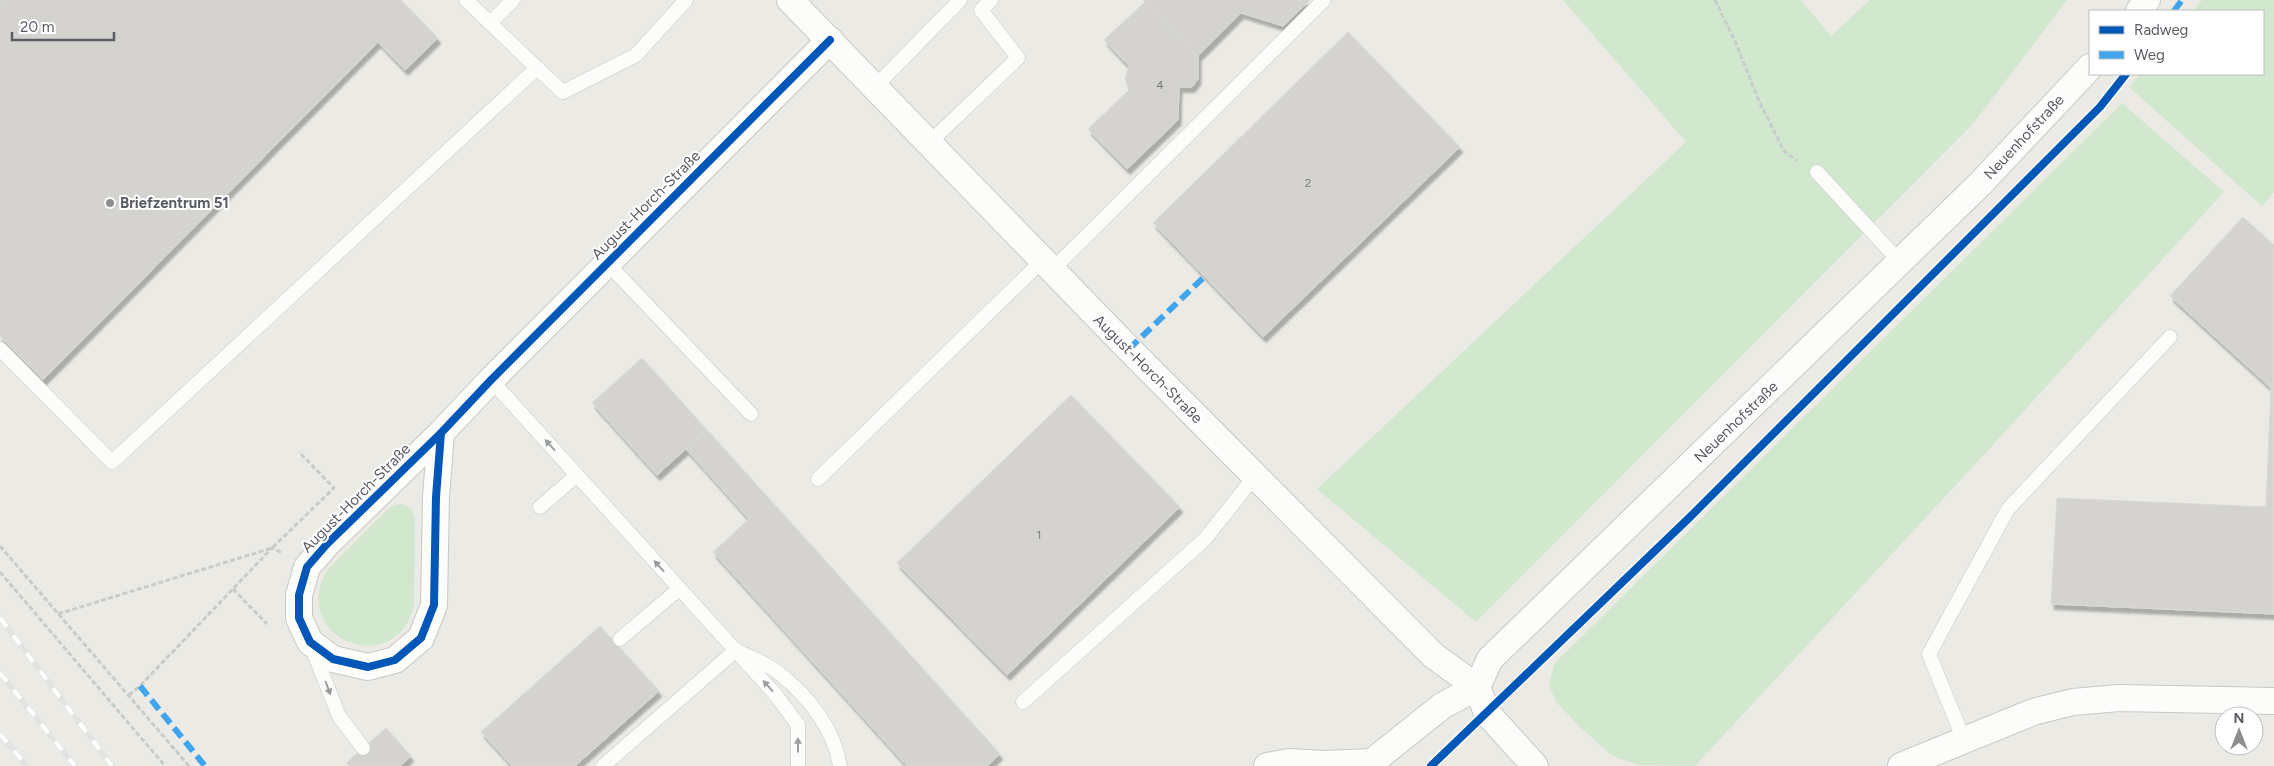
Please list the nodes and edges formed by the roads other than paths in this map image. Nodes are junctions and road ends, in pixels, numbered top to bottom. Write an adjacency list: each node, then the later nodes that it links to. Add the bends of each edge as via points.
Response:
1 (466, 0): 8 (lane)
2 (513, 0): 8 (lane)
3 (686, 0): 10 (lane, via 636,55 563,92)
4 (790, 0): 9 (street, August-Horch-Straße)
5 (960, 0): 12 (lane)
6 (991, 0): 13 (lane, via 980,10 1018,58)
7 (1324, 0): 17 (lane)
8 (490, 23): 10 (lane)
9 (830, 40): 12 (street, August-Horch-Straße); 16 (street, August-Horch-Straße)
10 (537, 68): 19 (lane, via 112,462)
11 (2089, 68): 15 (street, Neuenhofstraße, via 1980,184)
12 (874, 88): 13 (street, August-Horch-Straße)
13 (928, 144): 17 (street, August-Horch-Straße)
14 (1817, 172): 15 (lane)
15 (1900, 262): 31 (street, Neuenhofstraße, via 1490,659)
16 (607, 263): 20 (street, August-Horch-Straße); 21 (lane)
17 (1047, 266): 24 (street, August-Horch-Straße); 25 (lane)
18 (2170, 337): 34 (lane, via 2008,509 1929,654)
19 (0, 349)
20 (491, 380): 22 (street, August-Horch-Straße); 23 (lane, one-way to 20)
21 (751, 414)
22 (441, 433): 29 (street, August-Horch-Straße, via 307,567 299,595 299,618); 29 (street, August-Horch-Straße, via 434,605 421,638 396,660 368,667 333,659)
23 (577, 475): 26 (lane); 27 (lane, one-way to 23)
24 (1255, 476): 31 (street, August-Horch-Straße, via 1434,656); 33 (lane, via 1205,539)
25 (818, 479)
26 (540, 507)
27 (679, 589): 28 (lane); 30 (lane)
28 (620, 639)
29 (310, 642): 35 (lane, one-way to 35, via 338,716)
30 (736, 650): 37 (lane); 38 (lane, one-way to 30, via 798,725); 39 (lane, via 780,673 819,713 838,751)
31 (1477, 687): 36 (street, via 1442,706); 41 (street, via 1487,713)
32 (2274, 701): 34 (street, via 2119,698 2073,702 2033,712)
33 (1023, 702)
34 (1964, 740): 42 (street)
35 (363, 748)
36 (1370, 764): 40 (street, via 1289,762)
37 (603, 766)
38 (798, 766)
39 (840, 766)
40 (1267, 766)
41 (1535, 766)
42 (1901, 766)

